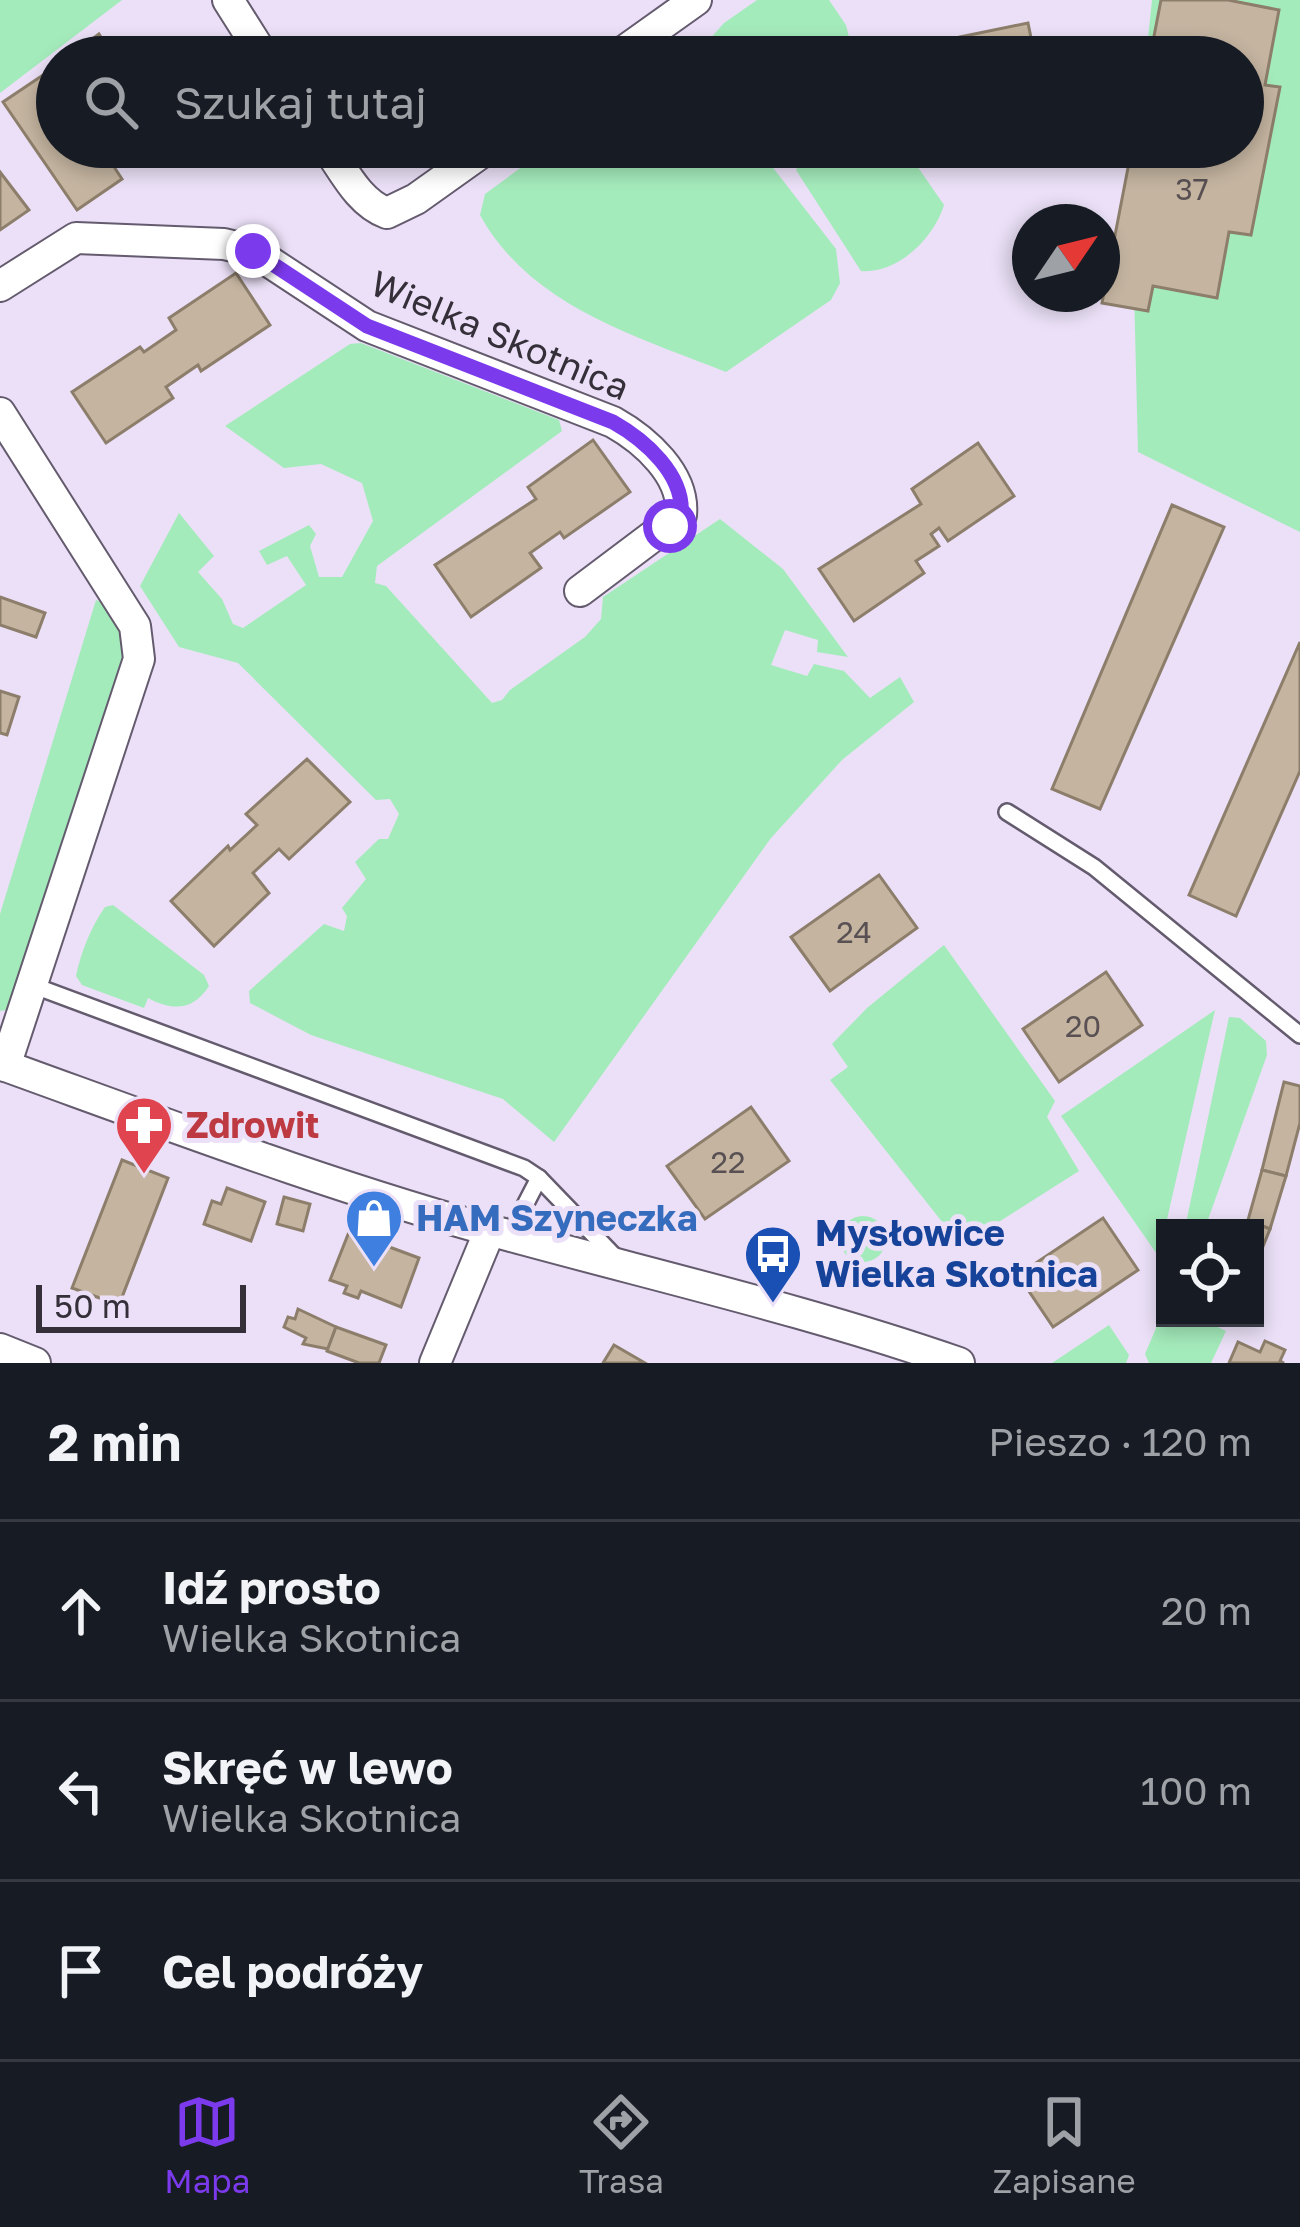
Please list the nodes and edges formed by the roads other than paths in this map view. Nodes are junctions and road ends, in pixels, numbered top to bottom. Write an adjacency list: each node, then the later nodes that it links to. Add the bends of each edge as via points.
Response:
1 (228, 0): 3 (street)
2 (696, 0): 4 (street)
3 (251, 36)
4 (645, 36)
5 (341, 168): 6 (street, via 387,213)
6 (460, 168)
7 (0, 286): 9 (street, Wielka Skotnica, via 76,238 224,244 253,251 367,326 613,422 643,439 667,471 681,515)
8 (0, 413): 11 (street, via 135,626 140,659)
9 (580, 591)
10 (1007, 812): 12 (lane, via 1094,867)
11 (32, 985): 13 (street); 14 (lane)
12 (1300, 1035)
13 (2, 1065): 15 (street, via 317,1179)
14 (539, 1178): 15 (lane); 16 (lane)
15 (500, 1233): 16 (street); 19 (street)
16 (622, 1264): 20 (street)
17 (0, 1349): 18 (street)
18 (35, 1363)
19 (435, 1363)
20 (959, 1363)

